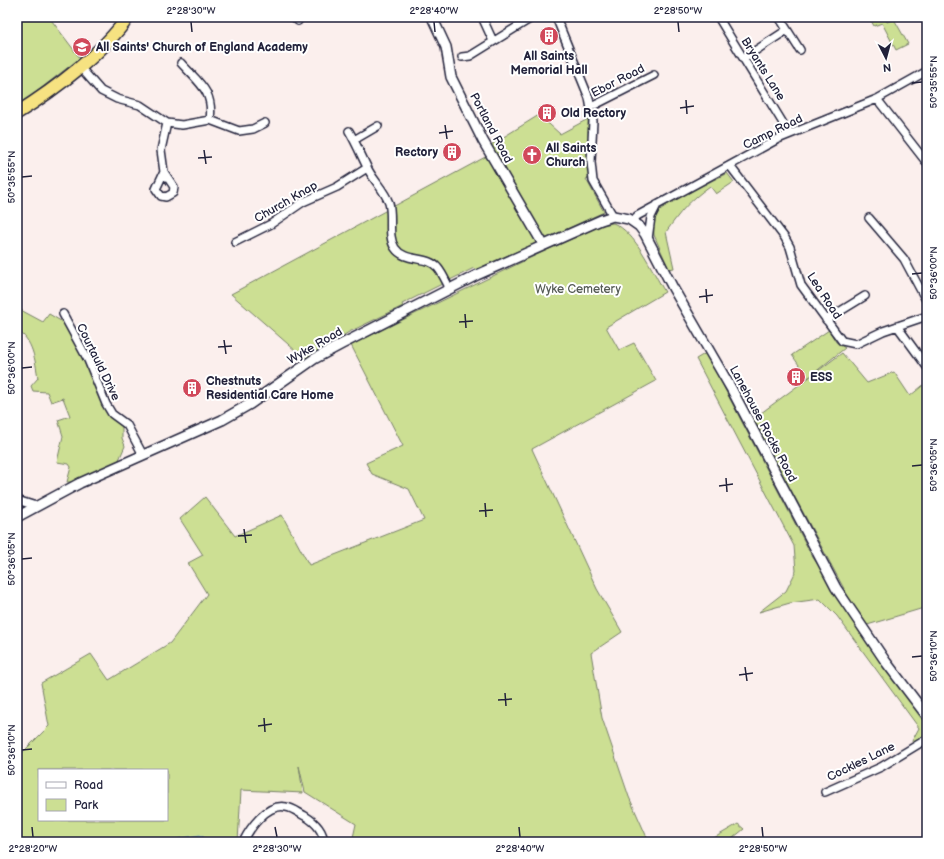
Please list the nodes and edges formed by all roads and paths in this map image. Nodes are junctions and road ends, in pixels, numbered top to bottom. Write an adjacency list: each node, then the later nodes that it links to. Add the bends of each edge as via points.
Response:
1 (128, 17): 14 (highway, via 111,38)
2 (432, 17): 37 (main road, Portland Road, via 446,48 451,77 483,141)
3 (482, 17): 9 (street)
4 (533, 17): 9 (street)
5 (556, 17): 18 (street, via 583,80)
6 (718, 17): 12 (street, Bryants Lane)
7 (779, 17): 8 (street)
8 (787, 30): 10 (street); 12 (street)
9 (493, 41): 11 (street, via 470,56)
10 (800, 50)
11 (462, 57)
12 (744, 58): 25 (street, Bryants Lane)
13 (181, 63): 20 (street, via 208,94 211,105)
14 (80, 67): 19 (highway); 21 (street, via 101,91 117,99 140,105)
15 (927, 71): 17 (street, Camp Road)
16 (654, 75): 18 (street, Ebor Road)
17 (877, 99): 25 (street, Camp Road); 27 (street)
18 (591, 107): 32 (street, via 593,181)
19 (17, 113)
20 (210, 120): 21 (street, via 182,125); 22 (street, via 239,131)
21 (167, 123): 30 (street, via 162,143)
22 (265, 124)
23 (378, 126): 26 (street)
24 (349, 131): 26 (street)
25 (789, 133): 28 (street, Camp Road)
26 (354, 140): 29 (street)
27 (927, 162)
28 (730, 166): 31 (street, Camp Road); 43 (street, Lea Road, via 787,241 799,280)
29 (367, 168): 36 (street, Church Knap); 38 (street, via 388,203 395,249 406,257 427,261 438,267)
30 (164, 172)
31 (658, 204): 34 (street, Camp Road); 35 (street, via 651,217)
32 (613, 216): 34 (main road); 37 (main road)
33 (869, 218): 40 (street, via 904,259)
34 (633, 221): 35 (main road, Lanehouse Rocks Road)
35 (648, 239): 50 (main road, Lanehouse Rocks Road, via 732,390 836,588 886,662)
36 (235, 242)
37 (543, 244): 38 (main road, Wyke Road)
38 (450, 289): 46 (main road, Wyke Road, via 314,359 250,404 222,420)
39 (865, 296): 43 (street)
40 (927, 302)
41 (63, 314): 46 (street, Courtauld Drive, via 88,360 106,404 112,414 127,425)
42 (927, 316): 44 (street)
43 (826, 320): 44 (street, Lea Road, via 842,341 852,344)
44 (897, 326): 45 (street)
45 (927, 367)
46 (142, 455): 48 (main road, Wyke Road, via 80,482)
47 (17, 500): 48 (street)
48 (36, 506): 49 (main road, Wyke Road)
49 (17, 517)
50 (927, 716)
51 (927, 739): 52 (street, Cockles Lane, via 880,768)
52 (825, 792)
53 (243, 842): 54 (street, via 256,822 278,806 292,809 310,819 319,827)
54 (324, 842)

